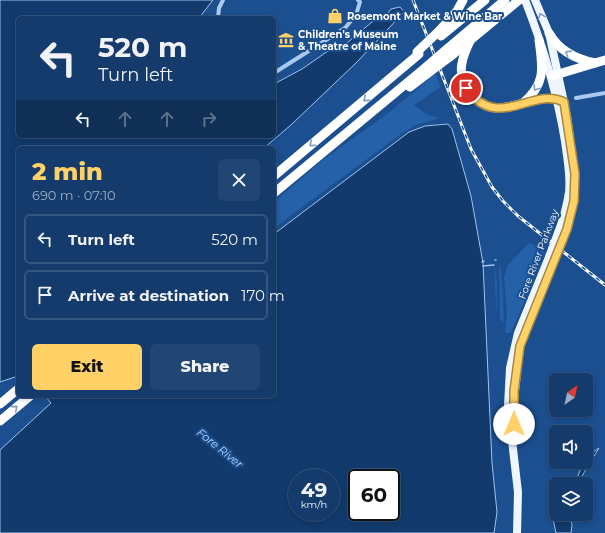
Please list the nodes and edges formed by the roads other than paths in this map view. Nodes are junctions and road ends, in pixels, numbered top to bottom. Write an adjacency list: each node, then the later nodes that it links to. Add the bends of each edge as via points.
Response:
1 (223, 0): 9 (street)
2 (358, 0): 17 (street, via 358,11 345,28)
3 (463, 0): 10 (highway)
4 (485, 0): 10 (highway)
5 (505, 0): 14 (highway)
6 (525, 0): 13 (main road, Fore River Parkway)
7 (535, 0): 11 (main road, Fore River Parkway, one-way to 7)
8 (517, 2): 12 (highway)
9 (218, 16)
10 (440, 33): 23 (highway, one-way to 23, bridge, via 391,78)
11 (549, 33): 16 (highway, one-way to 11, via 567,53 558,46); 18 (main road, Fore River Parkway)
12 (471, 39): 14 (highway); 22 (highway, via 464,53 461,75 470,94 484,104 497,108)
13 (539, 40): 18 (main road, Fore River Parkway); 22 (highway, one-way to 22, via 542,76 536,90)
14 (449, 52): 24 (highway, bridge)
15 (605, 60): 16 (highway)
16 (595, 63): 18 (highway)
17 (276, 72)
18 (554, 75): 21 (main road, Fore River Parkway)
19 (605, 93): 20 (street)
20 (576, 98)
21 (560, 100): 22 (highway); 29 (main road, Fore River Parkway, bridge, via 575,174 569,211 518,333 508,387 518,492)
22 (522, 104)
23 (276, 174)
24 (276, 191)
25 (16, 391): 27 (highway)
26 (28, 398): 28 (highway, one-way to 26)
27 (0, 404)
28 (0, 421)
29 (517, 533)

